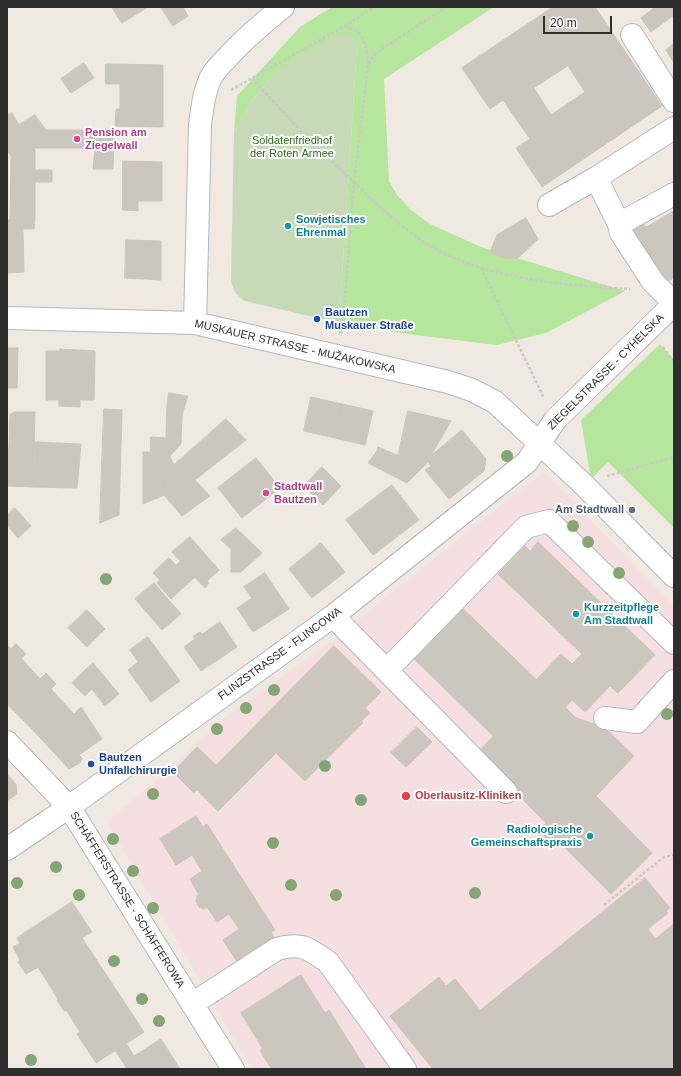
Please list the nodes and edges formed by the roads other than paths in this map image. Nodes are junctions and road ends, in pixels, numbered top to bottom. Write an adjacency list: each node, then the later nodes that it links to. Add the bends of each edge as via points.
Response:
1 (283, 7): 11 (street, via 240,43 218,68 207,87 200,125)
2 (632, 35): 3 (street)
3 (674, 101)
4 (674, 128): 5 (street)
5 (596, 178): 7 (street); 8 (street)
6 (674, 194): 8 (street)
7 (549, 205)
8 (618, 224): 9 (street, via 621,233 653,282)
9 (674, 303): 12 (street, ZIEGELSTRASSE - CYHELSKA, via 555,420)
10 (7, 318): 11 (street, MUSKAUER STRASSE - MUŽAKOWSKA)
11 (195, 323): 12 (street, MUSKAUER STRASSE - MUŽAKOWSKA, via 448,382 472,390 495,402)
12 (539, 442): 13 (street, MUSKAUER STRASSE - MUŽAKOWSKA); 14 (street, FLINZSTRASSE - FLINCOWA, via 527,462)
13 (674, 576)
14 (333, 616): 16 (street); 21 (street, FLINZSTRASSE - FLINCOWA)
15 (674, 643): 16 (street, via 549,521 526,527)
16 (387, 670): 20 (street)
17 (674, 681): 18 (street, via 637,722)
18 (605, 718)
19 (7, 742): 21 (street, SCHÄFFERSTRASSE - SCHÄFFEROWA)
20 (506, 792)
21 (69, 807): 22 (street, FLINZSTRASSE - FLINCOWA); 23 (street, SCHÄFFERSTRASSE - SCHÄFFEROWA)
22 (7, 849)
23 (192, 1004): 24 (street, SCHÄFFERSTRASSE - SCHÄFFEROWA); 25 (street, via 277,949 291,945 310,949 328,962)
24 (233, 1069)
25 (405, 1069)

